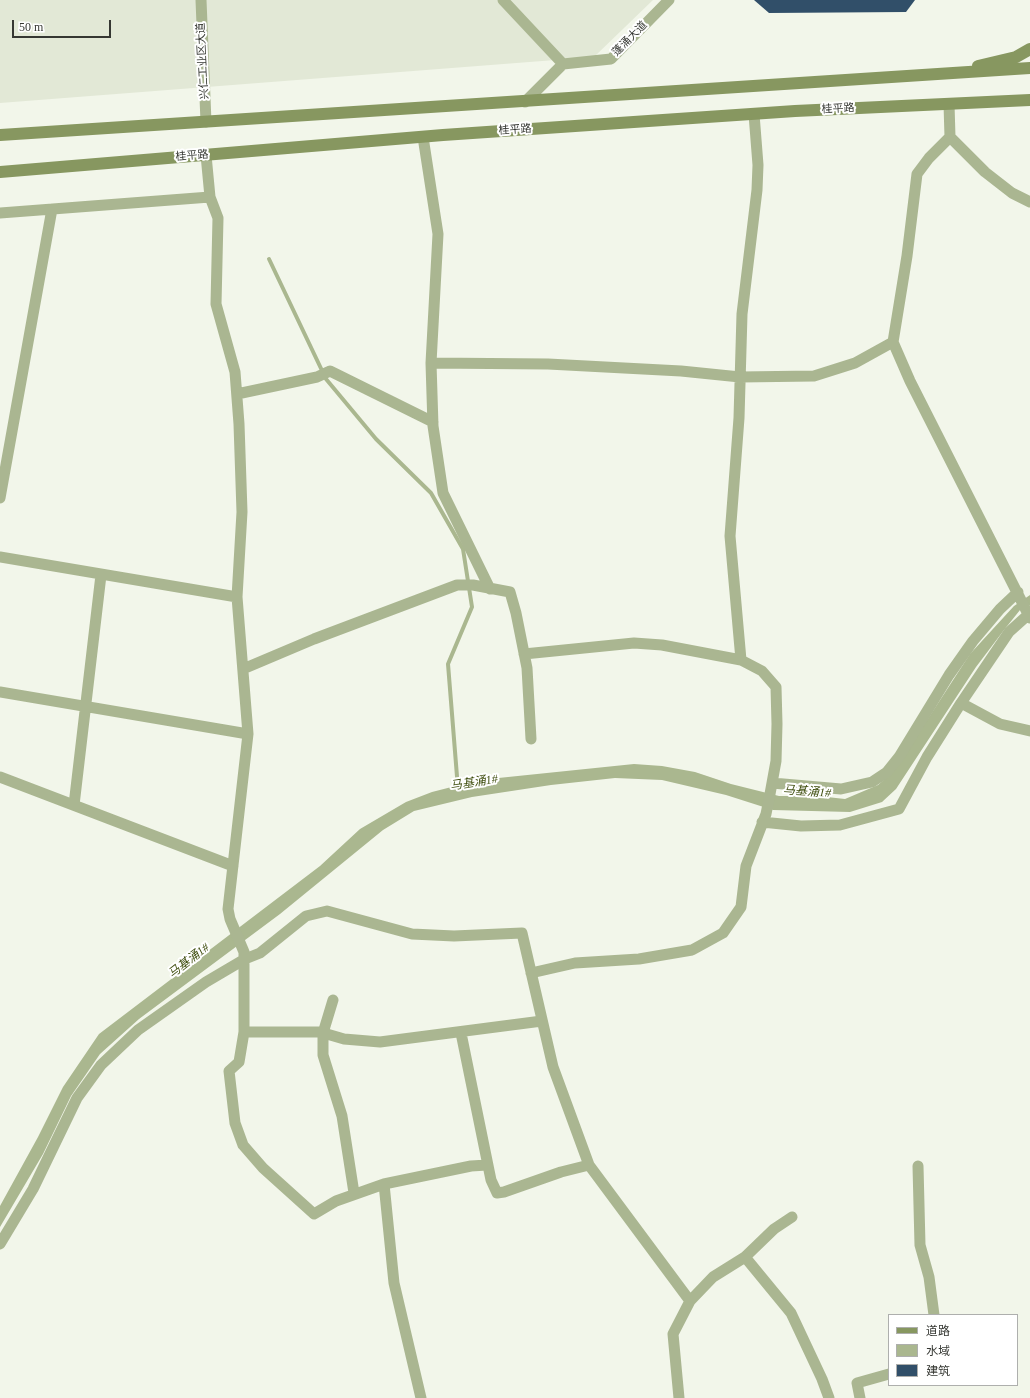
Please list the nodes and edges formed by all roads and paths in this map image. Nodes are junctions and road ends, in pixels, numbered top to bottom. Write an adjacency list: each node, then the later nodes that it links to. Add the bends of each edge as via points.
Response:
1 (201, 0): 12 (street, 兴仁工业区大道)
2 (503, 0): 5 (street)
3 (669, 0): 5 (street, 蓬涌大道, via 611,58)
4 (1030, 49): 7 (main road, via 1016,57)
5 (563, 64): 9 (street)
6 (1030, 68): 7 (main road)
7 (946, 74): 9 (main road)
8 (1030, 100): 10 (main road, 桂平路)
9 (525, 102): 12 (main road)
10 (949, 104): 11 (main road, 桂平路); 15 (street)
11 (754, 114): 14 (main road, 桂平路); 24 (street, via 757,190 742,314)
12 (206, 122): 13 (main road)
13 (0, 135)
14 (423, 137): 16 (main road, 桂平路); 23 (street, via 438,234)
15 (950, 137): 19 (street, via 985,172 1012,193); 22 (street, via 917,174)
16 (206, 155): 17 (main road, 桂平路); 18 (street)
17 (0, 172)
18 (210, 197): 20 (street); 25 (street, via 218,218 216,304 235,372)
19 (1030, 202)
20 (52, 209): 21 (street); 27 (street)
21 (0, 213)
22 (893, 342): 24 (street, via 855,363 814,376); 31 (street, via 951,465)
23 (431, 363): 24 (street, via 548,364 681,371); 26 (street)
24 (740, 377): 35 (street, via 730,536)
25 (237, 394): 26 (street, via 317,377 330,371); 32 (street, via 242,512)
26 (433, 422): 30 (street, via 443,493)
27 (0, 498)
28 (0, 557): 29 (street)
29 (101, 575): 32 (street); 39 (street)
30 (490, 589): 34 (street, via 510,592); 36 (street, via 473,584 457,585)
31 (1019, 594): 33 (street); 44 (street, via 1000,609 973,641 887,772 872,782 841,789)
32 (237, 597): 36 (street)
33 (1029, 613): 38 (street, via 1009,632)
34 (524, 654): 35 (street, via 634,643 662,645); 42 (street)
35 (741, 660): 44 (street, via 762,671 776,686 776,761)
36 (242, 669): 41 (street)
37 (0, 692): 39 (street)
38 (961, 703): 40 (street, via 1000,724); 46 (street, via 927,757 900,809 840,824 801,826)
39 (86, 707): 41 (street); 45 (street)
40 (1030, 731)
41 (248, 734): 47 (street)
42 (531, 740)
43 (0, 777): 45 (street)
44 (771, 788): 46 (street)
45 (74, 805): 47 (street)
46 (764, 818): 49 (street, via 746,866 742,907 723,932 692,950 639,959 575,963)
47 (233, 866): 48 (street, via 228,909)
48 (244, 955): 49 (street, via 260,953 306,916 327,911 412,934 454,936 522,933); 52 (street); 61 (street, via 138,1030 101,1065 77,1098 33,1189)
49 (531, 973): 51 (street)
50 (333, 1000): 53 (street)
51 (542, 1021): 54 (street); 56 (street, via 553,1067)
52 (244, 1032): 53 (street); 59 (street, via 239,1062 229,1071 235,1123 243,1144 263,1168 314,1214)
53 (323, 1033): 54 (street, via 344,1039 380,1042); 59 (street, via 323,1055 342,1116)
54 (461, 1033): 55 (street)
55 (487, 1165): 56 (street, via 497,1193); 58 (street)
56 (589, 1165): 63 (street)
57 (918, 1166): 64 (street, via 920,1245 929,1277)
58 (384, 1184): 59 (street); 66 (street, via 394,1283)
59 (354, 1193)
60 (792, 1217): 62 (street, via 774,1229)
61 (0, 1244)
62 (745, 1257): 63 (street, via 713,1277); 68 (street, via 791,1313)
63 (690, 1301): 67 (street, via 672,1334)
64 (934, 1314)
65 (888, 1374): 69 (street, via 856,1383)
66 (421, 1398)
67 (679, 1398)
68 (829, 1398)
69 (860, 1398)

